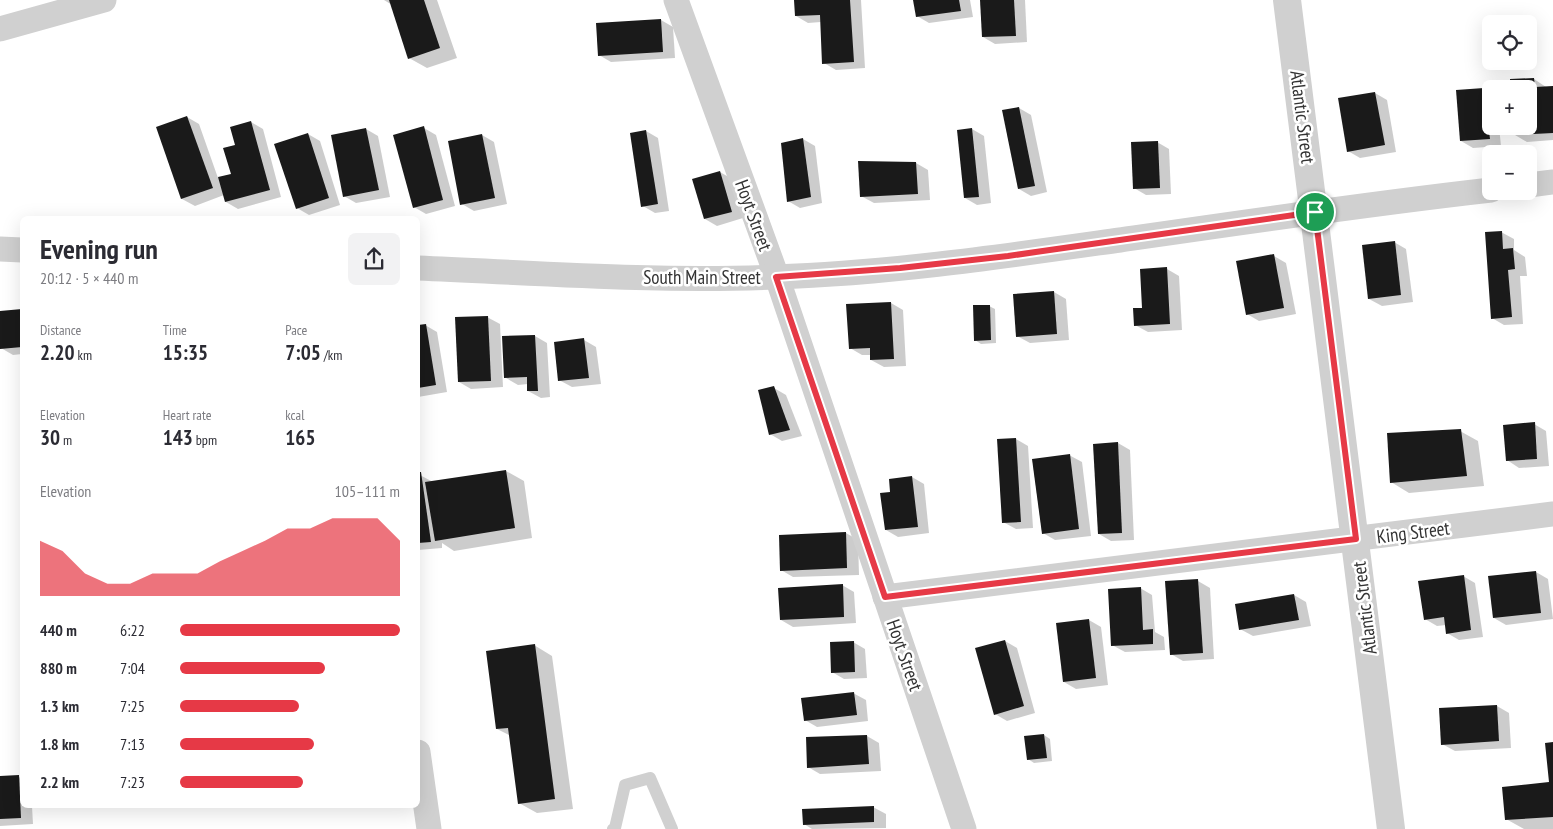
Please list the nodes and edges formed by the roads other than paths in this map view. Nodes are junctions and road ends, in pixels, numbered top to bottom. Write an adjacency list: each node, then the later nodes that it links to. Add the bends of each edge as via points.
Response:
1 (104, 0): 4 (street)
2 (676, 0): 12 (street, Hoyt Street)
3 (1287, 0): 8 (street, Atlantic Street)
4 (0, 29)
5 (1553, 182): 6 (street)
6 (1537, 184)
7 (1482, 191): 8 (street, South Main Street)
8 (1315, 212): 12 (street, South Main Street, via 988,258); 14 (street, Atlantic Street)
9 (0, 249): 10 (street)
10 (20, 250)
11 (420, 268): 12 (street, South Main Street, via 689,279)
12 (776, 277): 15 (street, Hoyt Street)
13 (1553, 514): 14 (street, King Street)
14 (1356, 539): 15 (street, King Street); 21 (street, Atlantic Street)
15 (885, 597): 20 (street, Hoyt Street)
16 (420, 766): 17 (street)
17 (429, 829)
18 (615, 829): 19 (lane, via 626,785 650,778)
19 (672, 829)
20 (964, 829)
21 (1391, 829)

